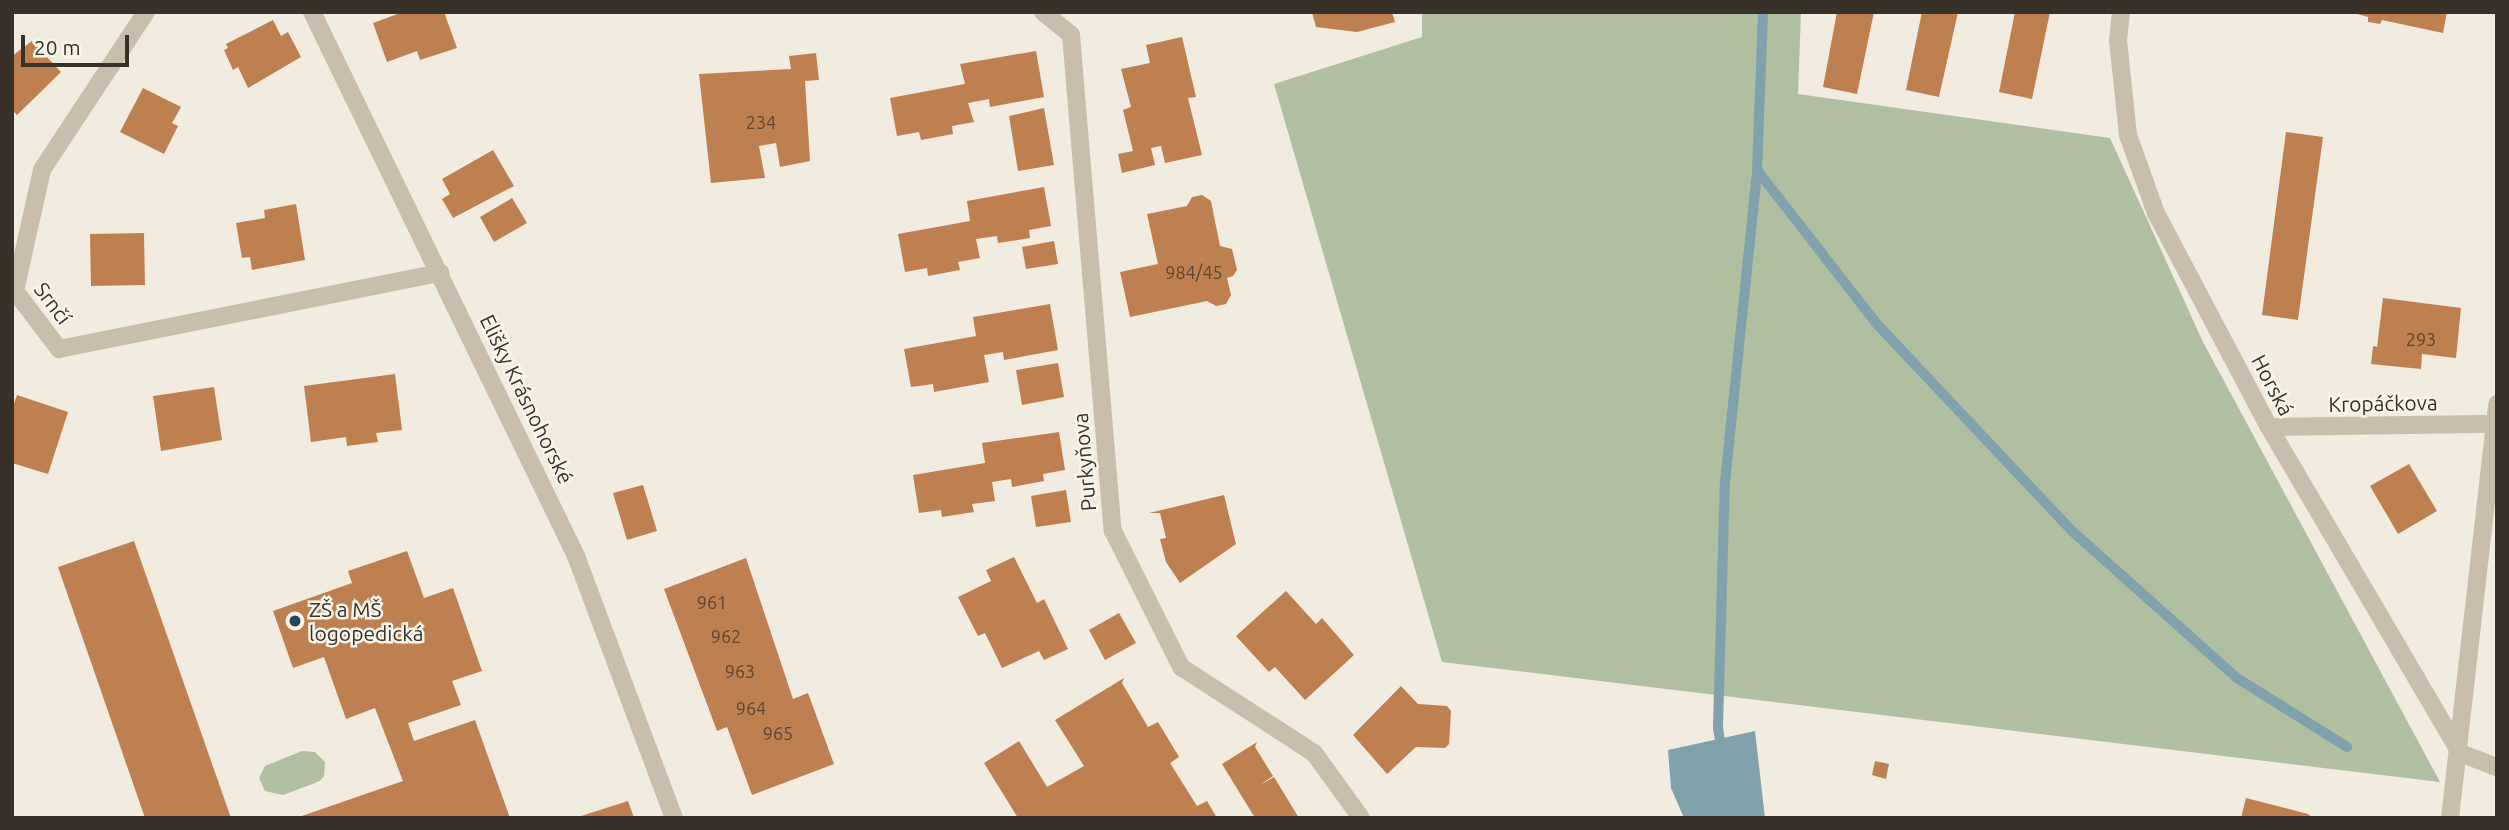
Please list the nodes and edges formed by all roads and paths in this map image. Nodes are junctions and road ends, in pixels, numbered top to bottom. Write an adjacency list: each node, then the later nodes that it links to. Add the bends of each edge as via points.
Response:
1 (146, 12): 5 (street, Srnčí, via 42,170 15,290 60,349)
2 (312, 12): 5 (street, Elišky Krásnohorské)
3 (1044, 12): 12 (street, Purkyňova, via 1071,35 1113,531 1181,667 1314,753)
4 (2121, 12): 8 (street, Horská, via 2118,40 2128,135 2156,213)
5 (441, 273): 11 (street, Elišky Krásnohorské, via 576,556)
6 (2497, 404): 7 (street)
7 (2496, 424): 8 (street, Kropáčkova); 9 (street)
8 (2269, 427): 9 (street, Horská)
9 (2460, 753): 10 (street); 13 (street)
10 (2497, 766)
11 (674, 818)
12 (1361, 818)
13 (2450, 818)

